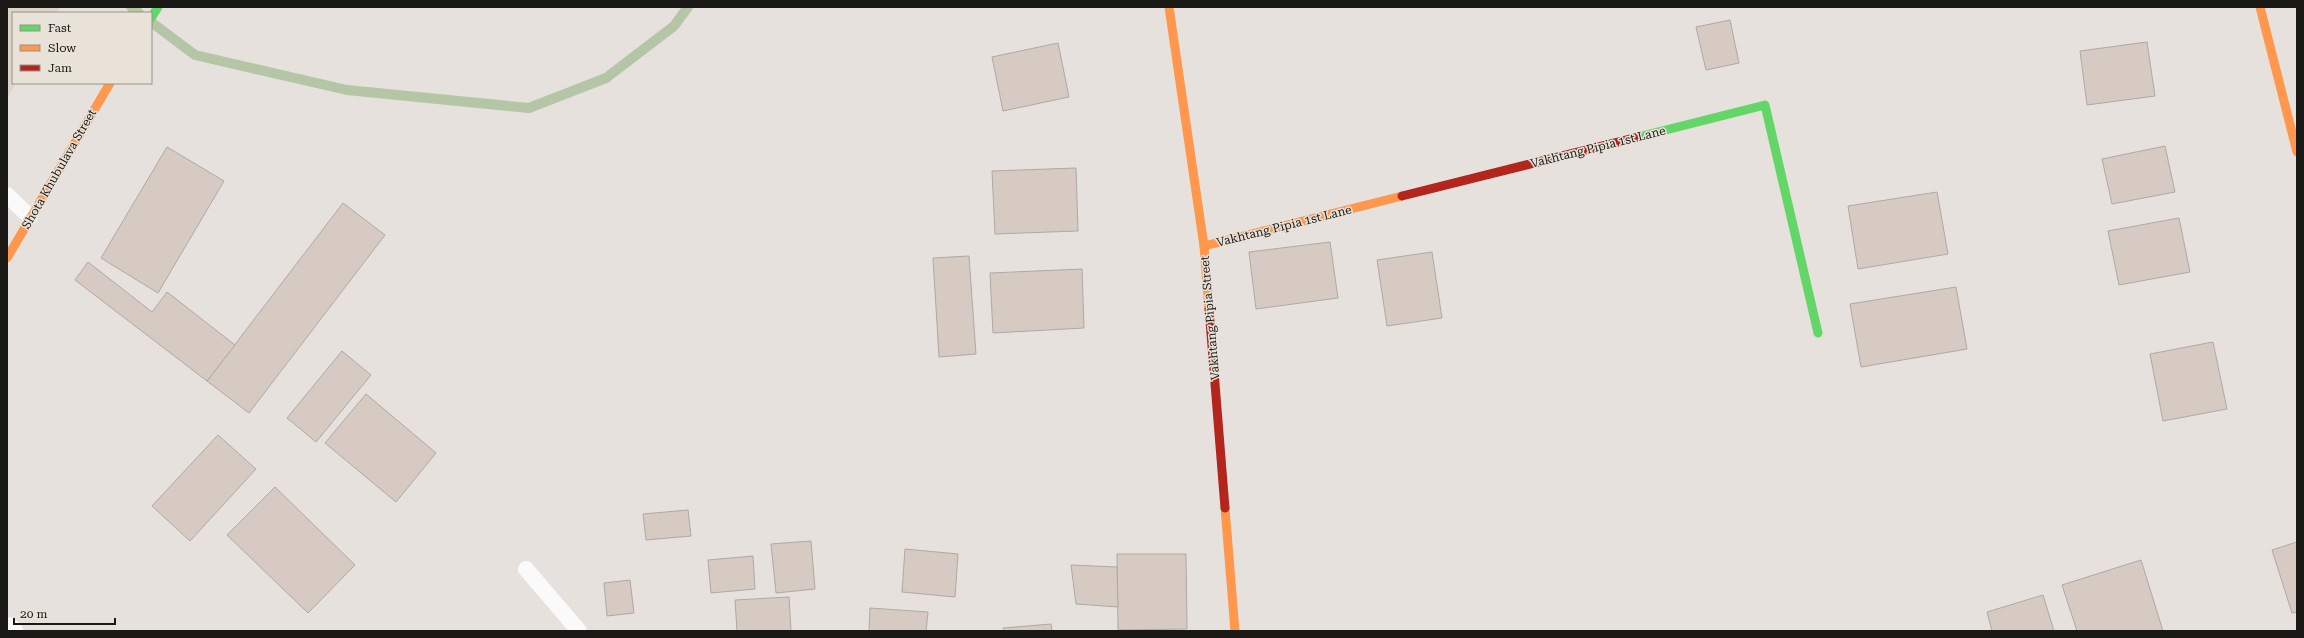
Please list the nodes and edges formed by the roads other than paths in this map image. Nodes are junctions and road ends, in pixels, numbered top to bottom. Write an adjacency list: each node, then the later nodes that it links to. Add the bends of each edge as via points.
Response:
1 (158, 7): 4 (street)
2 (1169, 7): 9 (street, Vakhtang Pipia Street)
3 (2260, 7): 6 (street)
4 (152, 16)
5 (109, 84): 8 (street, Shota Khubulava Street)
6 (2297, 152)
7 (7, 195): 8 (lane)
8 (30, 217): 10 (street, Shota Khubulava Street)
9 (1204, 246): 11 (street, Vakhtang Pipia 1st Lane, via 1765,105); 16 (street, Vakhtang Pipia Street)
10 (7, 258)
11 (1818, 334)
12 (526, 569): 15 (lane)
13 (7, 628): 14 (street)
14 (12, 631)
15 (579, 631)
16 (1235, 631)

